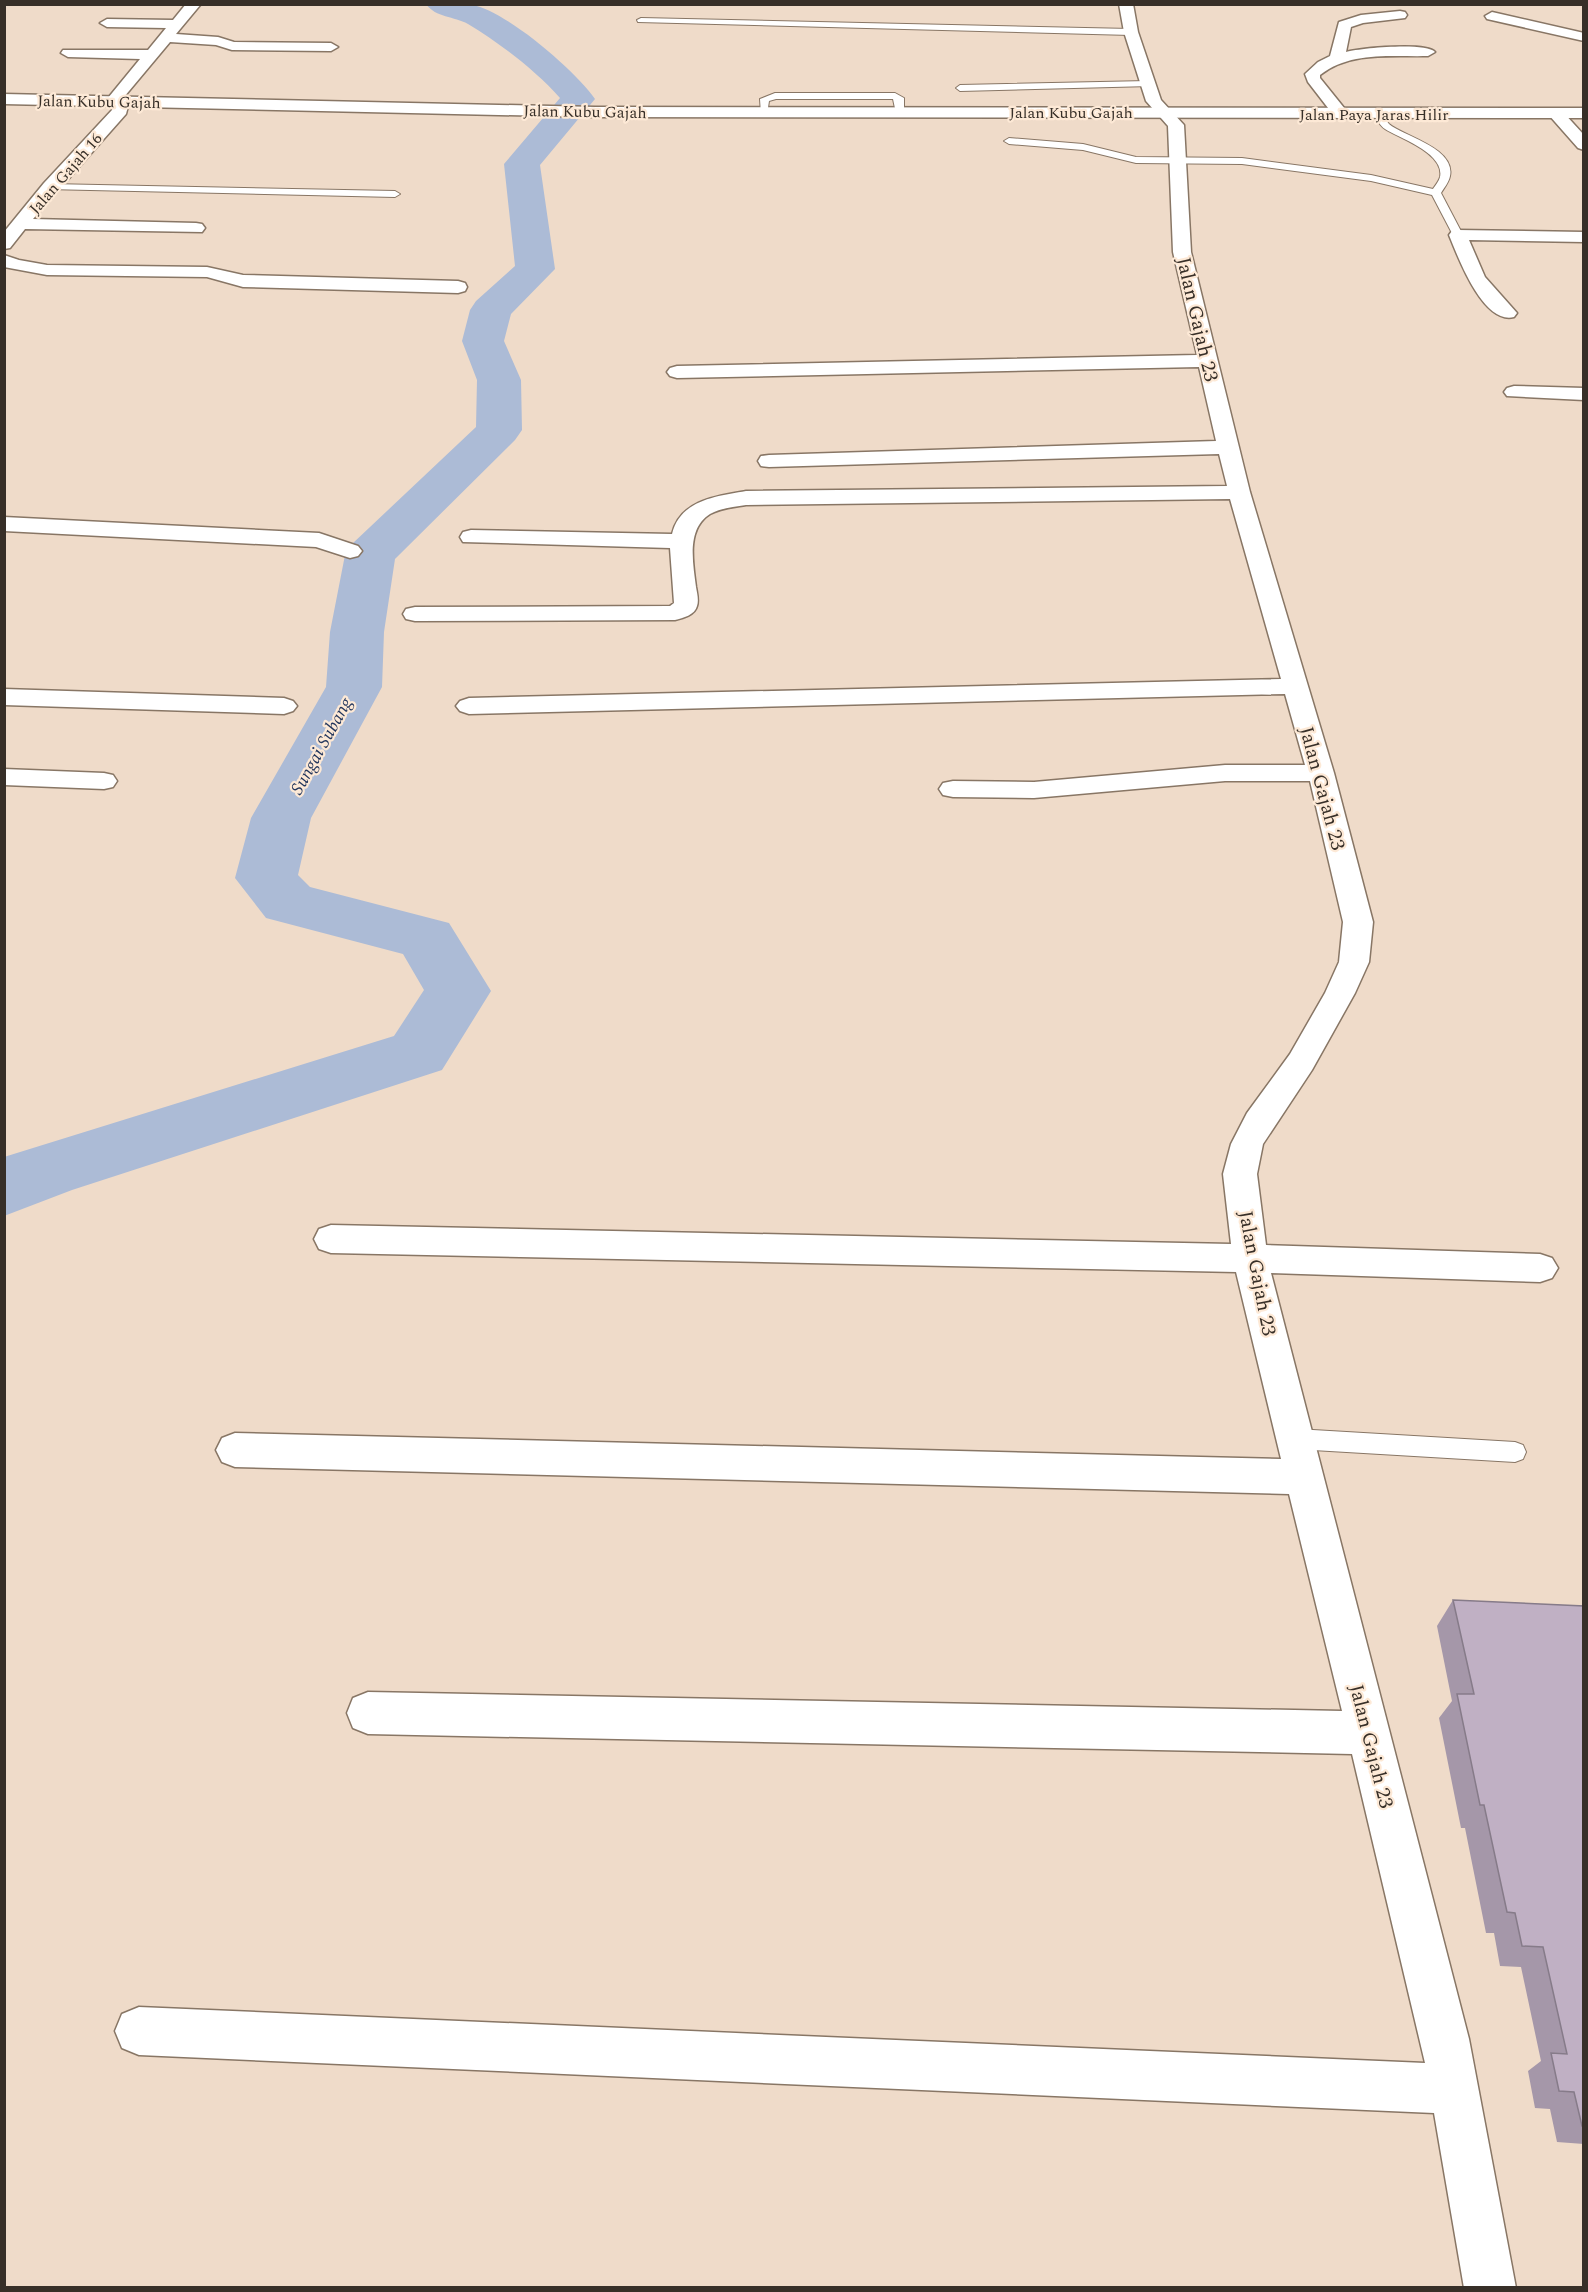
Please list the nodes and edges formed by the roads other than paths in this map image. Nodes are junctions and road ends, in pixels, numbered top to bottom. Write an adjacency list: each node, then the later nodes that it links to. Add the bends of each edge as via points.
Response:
1 (194, 4): 8 (street)
2 (1125, 4): 9 (street, Jalan Gajah 23)
3 (1478, 8): 4 (street)
4 (1495, 10): 10 (street)
5 (1400, 15): 16 (street, via 1344,25)
6 (641, 20): 9 (lane)
7 (107, 23): 8 (street)
8 (178, 24): 11 (street)
9 (1131, 32): 17 (street, Jalan Gajah 23)
10 (1584, 37)
11 (167, 38): 12 (street, via 218,41 232,46); 15 (street)
12 (331, 47)
13 (1428, 52): 16 (street)
14 (68, 53): 15 (street)
15 (153, 55): 20 (street, Jalan Gajah 16, via 118,94 116,98)
16 (1337, 59): 23 (street, via 1312,74)
17 (1148, 84): 18 (lane); 21 (street, Jalan Gajah 23, via 1154,101)
18 (960, 88)
19 (4, 99): 20 (street, Jalan Kubu Gajah)
20 (121, 102): 21 (street, Jalan Kubu Gajah, via 595,112); 29 (street, Jalan Gajah 16, via 120,111)
21 (1165, 113): 23 (street, Jalan Paya Jaras Hilir); 28 (street, Jalan Gajah 23, via 1176,124)
22 (1584, 113): 25 (street, Jalan Paya Jaras Hilir)
23 (1341, 114): 24 (street, Jalan Paya Jaras Hilir)
24 (1378, 114): 25 (street, Jalan Paya Jaras Hilir); 30 (lane, via 1386,126 1419,142 1438,158 1445,176)
25 (1556, 114): 27 (street)
26 (1009, 141): 28 (lane, via 1083,147 1136,159)
27 (1584, 146)
28 (1176, 160): 30 (lane, via 1242,161 1371,178); 40 (street, Jalan Gajah 23, via 1182,252)
29 (50, 187): 31 (lane); 32 (street, Jalan Gajah 16)
30 (1436, 193): 34 (lane)
31 (395, 194)
32 (21, 224): 33 (street); 36 (street, Jalan Gajah 16)
33 (196, 228)
34 (1458, 235): 35 (street); 39 (street, via 1476,278)
35 (1584, 237)
36 (4, 243)
37 (4, 260): 38 (street, via 46,270 207,272 243,281)
38 (458, 287)
39 (1507, 313)
40 (1208, 361): 41 (street); 44 (street, Jalan Gajah 23)
41 (677, 372)
42 (1514, 392): 43 (street)
43 (1584, 393)
44 (1228, 447): 45 (street); 46 (street, Jalan Gajah 23)
45 (769, 461)
46 (1239, 492): 49 (street, via 723,500 689,517); 52 (street, Jalan Gajah 23)
47 (4, 524): 50 (street, via 300,538)
48 (471, 537): 49 (street)
49 (681, 541): 51 (street, via 686,603 675,613)
50 (350, 550)
51 (415, 614)
52 (1295, 686): 55 (street); 56 (street, Jalan Gajah 23)
53 (4, 697): 54 (street)
54 (285, 706)
55 (469, 706)
56 (1321, 773): 59 (street, via 1225,773 1034,790); 61 (street, Jalan Gajah 23, via 1358,922 1354,962 1301,1062 1247,1144 1240,1174)
57 (4, 777): 58 (street)
58 (104, 781)
59 (953, 789)
60 (331, 1239): 61 (street)
61 (1251, 1258): 62 (street); 63 (street, Jalan Gajah 23)
62 (1540, 1268)
63 (1296, 1438): 65 (lane); 66 (street, Jalan Gajah 23)
64 (235, 1450): 66 (street)
65 (1515, 1452)
66 (1305, 1477): 68 (street, Jalan Gajah 23)
67 (368, 1713): 68 (street)
68 (1369, 1733): 70 (street, Jalan Gajah 23)
69 (139, 2031): 70 (street)
70 (1454, 2089): 71 (street, Jalan Gajah 23)
71 (1490, 2288)

